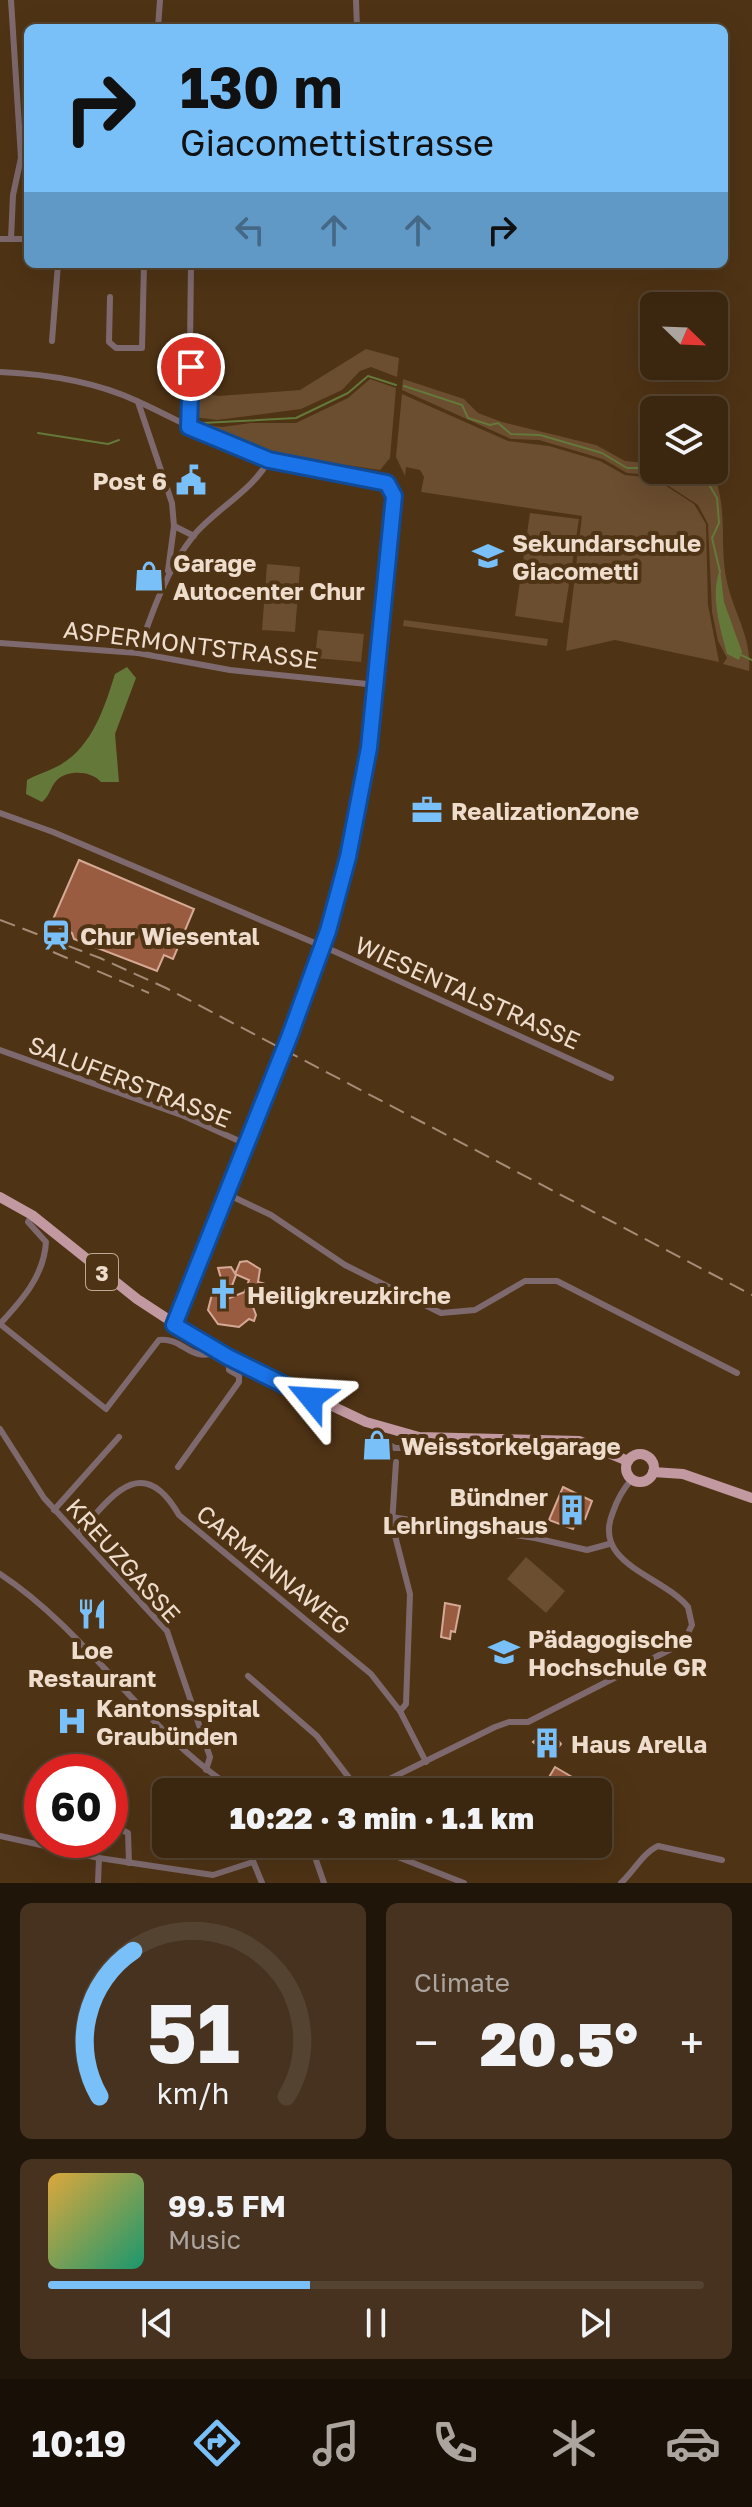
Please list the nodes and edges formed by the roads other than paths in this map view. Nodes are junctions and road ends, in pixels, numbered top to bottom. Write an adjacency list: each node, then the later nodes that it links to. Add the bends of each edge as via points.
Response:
1 (11, 0): 6 (street)
2 (160, 0): 4 (street)
3 (356, 0): 5 (street)
4 (158, 24)
5 (357, 24)
6 (16, 83): 7 (street); 8 (street, via 21,158)
7 (24, 83)
8 (16, 181): 9 (street); 11 (street)
9 (24, 183)
10 (0, 239): 11 (street)
11 (11, 239): 12 (street)
12 (24, 239)
13 (58, 268): 17 (street)
14 (144, 268): 16 (street, via 142,348 116,348 109,342)
15 (191, 268): 20 (street)
16 (110, 297)
17 (52, 341)
18 (0, 372): 19 (street, via 75,380)
19 (138, 402): 20 (street); 22 (street, via 163,469)
20 (189, 427): 21 (street)
21 (269, 460): 23 (street); 27 (street, via 389,485 394,496)
22 (174, 526): 23 (street); 24 (street)
23 (194, 536): 24 (street)
24 (168, 575): 26 (street)
25 (0, 643): 26 (street, ASPERMONTSTRASSE)
26 (138, 653): 27 (street, ASPERMONTSTRASSE, via 230,670)
27 (377, 685): 29 (street, via 359,807)
28 (0, 813): 29 (street, WIESENTALSTRASSE)
29 (322, 947): 31 (street, WIESENTALSTRASSE); 32 (street)
30 (0, 1050): 32 (street, SALUFERSTRASSE, via 184,1116)
31 (611, 1078)
32 (248, 1145): 33 (street)
33 (229, 1195): 37 (street); 39 (street, via 271,1215 345,1265 436,1311 464,1314 525,1281 557,1281)
34 (0, 1197): 35 (main road, 3)
35 (32, 1215): 36 (street, via 28,1222 46,1242 44,1259 27,1294); 37 (main road, 3)
36 (0, 1324): 38 (street, via 106,1409 159,1340 173,1341 198,1355)
37 (174, 1325): 38 (main road, 3)
38 (223, 1355): 42 (main road, 3, via 377,1426 419,1437 579,1441); 44 (street, via 239,1382)
39 (737, 1373)
40 (0, 1429): 48 (street, KREUZGASSE)
41 (119, 1437): 48 (street)
42 (628, 1461): 45 (main road, 3, via 647,1456); 46 (main road)
43 (396, 1462): 49 (street)
44 (178, 1467)
45 (653, 1472): 46 (main road, 3, via 644,1481); 47 (main road, 3, via 683,1474)
46 (632, 1479): 51 (street, via 609,1520)
47 (752, 1498)
48 (54, 1510): 50 (street, KREUZGASSE)
49 (391, 1517): 51 (street, via 587,1550); 54 (street, via 410,1594 406,1704)
50 (78, 1534): 54 (street, CARMENNAWEG, via 124,1485 151,1485 179,1515 350,1654); 56 (street, KREUZGASSE, via 167,1631 210,1757)
51 (609, 1544): 55 (street, via 688,1607 692,1625 683,1643 528,1722 495,1727)
52 (0, 1574): 56 (street, via 52,1614)
53 (248, 1676): 58 (street, via 323,1742)
54 (400, 1711): 55 (street, CARMENNAWEG)
55 (426, 1762): 59 (street)
56 (206, 1770): 57 (street)
57 (218, 1778)
58 (351, 1778)
59 (392, 1778)
60 (128, 1833): 69 (street)
61 (0, 1836): 62 (street)
62 (24, 1841)
63 (99, 1858): 69 (street); 71 (street)
64 (251, 1858): 68 (street)
65 (316, 1858): 74 (street)
66 (401, 1858): 75 (street)
67 (722, 1860): 76 (street, via 658,1846)
68 (253, 1862): 70 (street); 73 (street)
69 (129, 1863): 70 (street)
70 (213, 1875): 72 (street)
71 (98, 1883)
72 (214, 1883)
73 (262, 1883)
74 (324, 1883)
75 (464, 1883)
76 (621, 1883)

